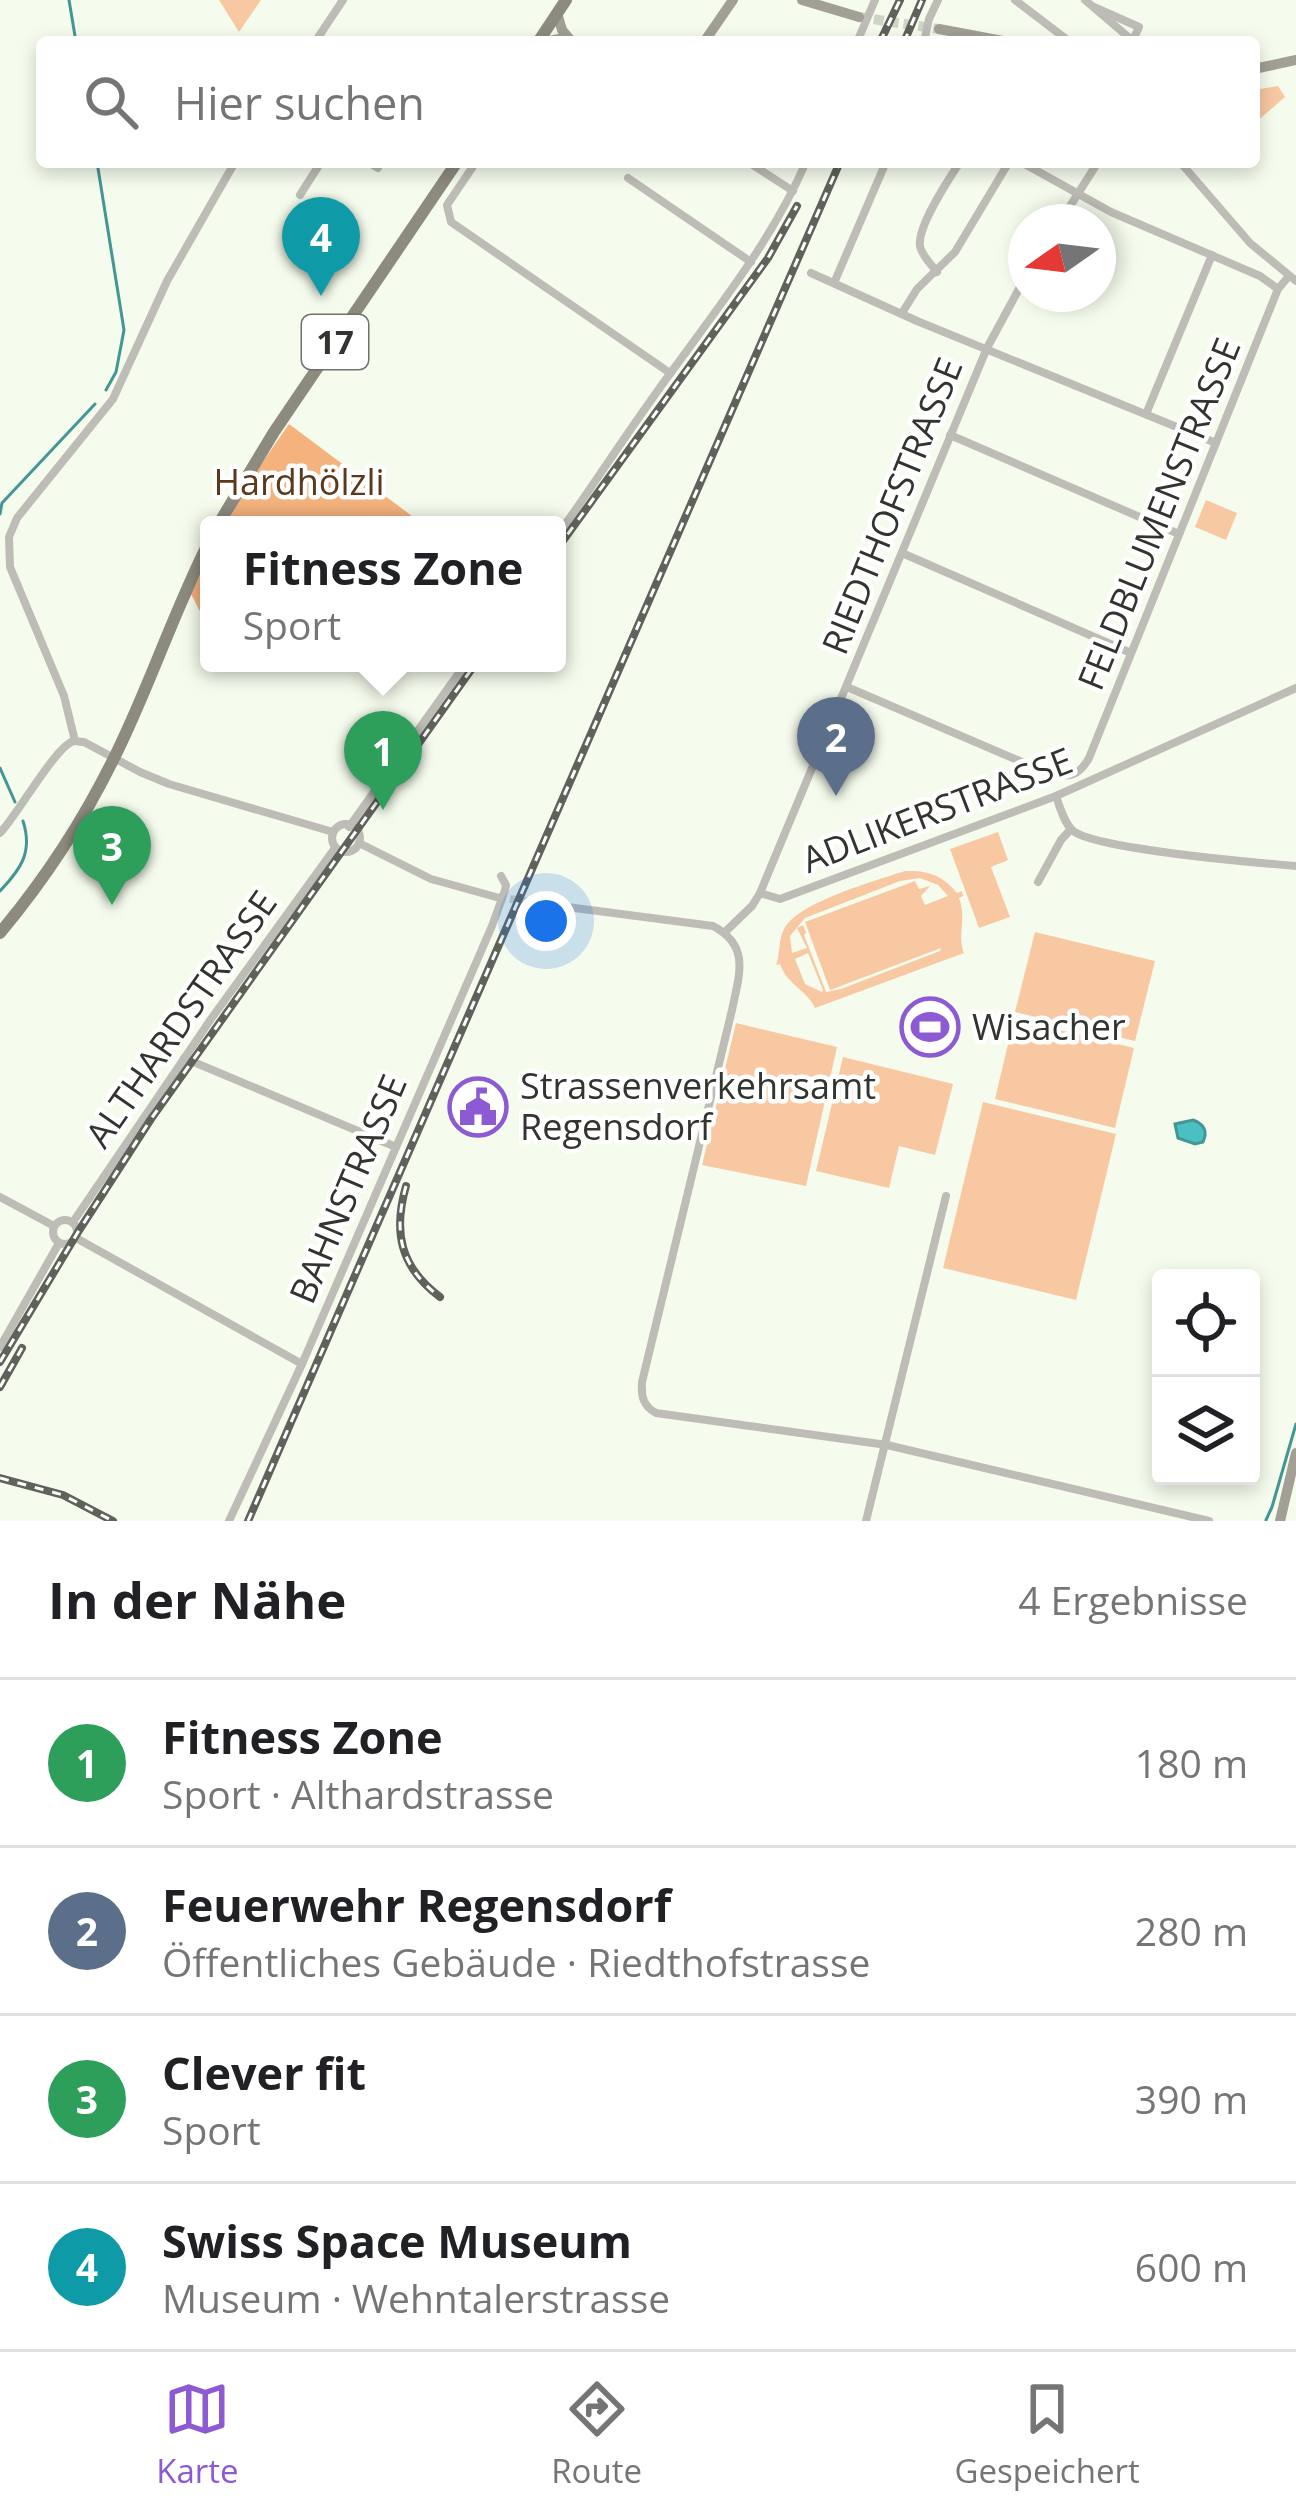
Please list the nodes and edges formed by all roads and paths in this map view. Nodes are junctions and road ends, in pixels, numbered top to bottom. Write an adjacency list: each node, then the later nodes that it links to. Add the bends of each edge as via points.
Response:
1 (343, 0): 12 (street)
2 (566, 0): 9 (main road)
3 (725, 0): 15 (main road)
4 (802, 0): 10 (main road)
5 (875, 0): 16 (street)
6 (938, 0): 17 (street)
7 (1015, 0): 19 (street)
8 (1089, 3): 20 (street, via 1138,27)
9 (557, 13): 13 (main road); 14 (main road)
10 (860, 17)
11 (939, 29): 18 (main road)
12 (319, 36)
13 (545, 36)
14 (567, 36)
15 (708, 36)
16 (859, 36)
17 (925, 36)
18 (976, 36)
19 (1062, 36)
20 (1134, 36)
21 (1296, 61): 22 (main road)
22 (1260, 68)
23 (232, 168): 65 (street, via 167,280 113,399 9,537 10,567)
24 (317, 168): 37 (street)
25 (453, 168): 56 (main road, 17)
26 (472, 168): 52 (street, via 447,205 451,222)
27 (757, 168): 36 (street)
28 (803, 168): 36 (street)
29 (883, 168): 47 (street)
30 (956, 168): 44 (street, via 921,235)
31 (1006, 168): 44 (street)
32 (1031, 168): 38 (street)
33 (1094, 168): 38 (street)
34 (1185, 168): 40 (street)
35 (628, 178): 42 (street)
36 (793, 191): 42 (street)
37 (300, 194)
38 (1076, 196): 39 (street); 41 (street)
39 (1071, 204)
40 (1258, 251): 43 (street); 46 (street)
41 (1212, 255): 43 (street); 53 (street)
42 (751, 262): 52 (street)
43 (1243, 268): 48 (street)
44 (937, 272): 50 (street)
45 (811, 273): 47 (street)
46 (1293, 278): 48 (street, FELDBLUMENSTRASSE)
47 (834, 283): 50 (street)
48 (1278, 289): 55 (street, FELDBLUMENSTRASSE)
49 (1008, 309): 51 (street, RIEDTHOFSTRASSE)
50 (902, 313): 51 (street)
51 (987, 348): 53 (street); 54 (street, RIEDTHOFSTRASSE)
52 (670, 373): 57 (street)
53 (1146, 414): 55 (street)
54 (950, 435): 58 (street); 59 (street, RIEDTHOFSTRASSE)
55 (1216, 443): 58 (street, FELDBLUMENSTRASSE)
56 (223, 516)
57 (566, 523)
58 (1179, 534): 61 (street, FELDBLUMENSTRASSE)
59 (902, 553): 61 (street); 63 (street, RIEDTHOFSTRASSE)
60 (200, 561): 66 (main road)
61 (1131, 653): 63 (street, FELDBLUMENSTRASSE, via 1089,758 1066,777)
62 (460, 672): 68 (street)
63 (847, 687): 77 (street, RIEDTHOFSTRASSE)
64 (1296, 688): 67 (street, ADLIKERSTRASSE)
65 (75, 741): 66 (street); 71 (street)
66 (114, 759): 70 (street, via 169,784); 81 (main road, via 50,868)
67 (1056, 796): 69 (street); 77 (street, ADLIKERSTRASSE, via 780,899)
68 (350, 826): 70 (street); 72 (street)
69 (1071, 830): 74 (street, via 1100,842); 76 (street)
70 (333, 832): 73 (street)
71 (0, 833)
72 (359, 843): 73 (street); 78 (street, via 431,879)
73 (334, 848): 82 (street, ALTHARDSTRASSE)
74 (1296, 866)
75 (501, 876): 83 (street, BAHNSTRASSE, via 504,898)
76 (1038, 882)
77 (760, 893): 80 (street, ADLIKERSTRASSE)
78 (496, 897)
79 (529, 902): 80 (street, via 700,922)
80 (725, 932): 92 (street, via 737,949 739,977 641,1391 656,1413)
81 (0, 933)
82 (184, 1058): 83 (street); 86 (street, ALTHARDSTRASSE)
83 (396, 1147): 91 (street, BAHNSTRASSE)
84 (946, 1196): 92 (street)
85 (0, 1197): 87 (street)
86 (73, 1222): 87 (street); 88 (street)
87 (54, 1226): 89 (street)
88 (76, 1238): 89 (street); 91 (street)
89 (59, 1243): 90 (street)
90 (0, 1348)
91 (302, 1364): 94 (street, BAHNSTRASSE)
92 (887, 1445): 95 (street); 96 (street)
93 (1296, 1453): 97 (main road)
94 (229, 1521)
95 (866, 1521)
96 (1209, 1521)
97 (1280, 1521)

